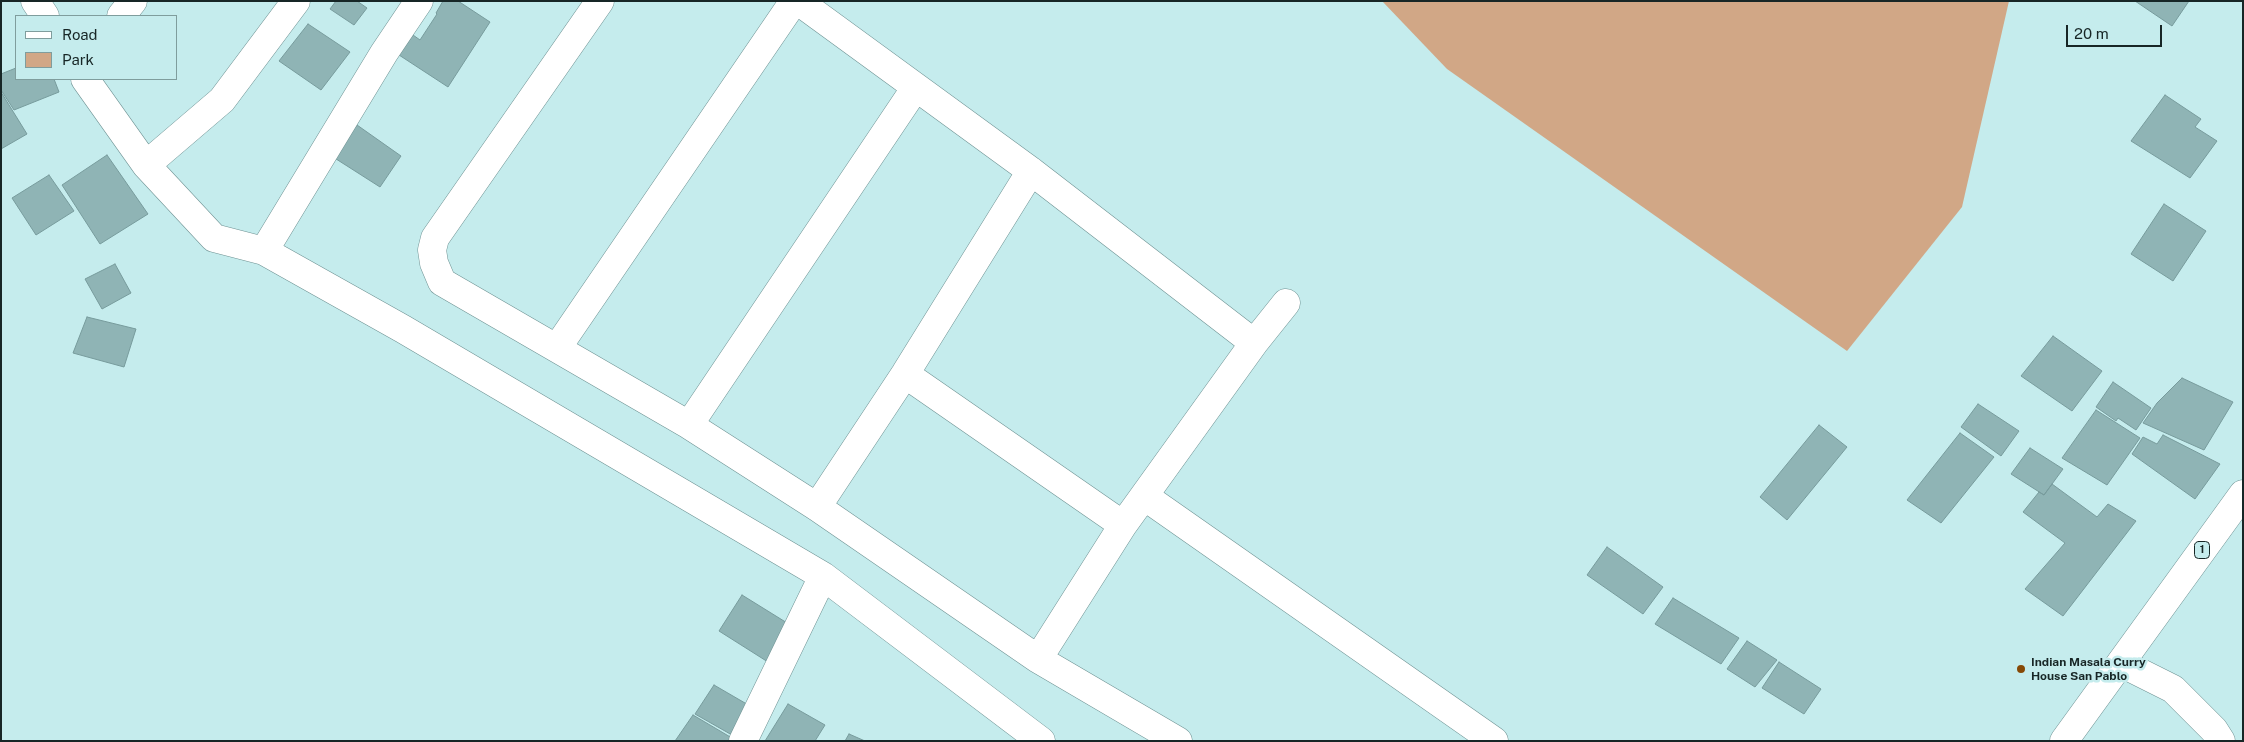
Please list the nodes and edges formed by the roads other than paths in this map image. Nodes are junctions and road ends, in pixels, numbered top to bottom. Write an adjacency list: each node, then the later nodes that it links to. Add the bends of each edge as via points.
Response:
1 (35, 1): 8 (street)
2 (133, 1): 9 (street)
3 (296, 1): 12 (street, via 222,100)
4 (419, 1): 14 (street)
5 (600, 1): 17 (street, via 435,238 432,250 442,282)
6 (794, 1): 17 (street)
7 (798, 1): 11 (street)
8 (44, 15)
9 (122, 15)
10 (86, 80): 12 (street)
11 (916, 87): 13 (street); 19 (street)
12 (146, 165): 14 (street, via 214,238)
13 (1031, 171): 16 (street); 18 (street)
14 (264, 251): 24 (street)
15 (1286, 303): 16 (street)
16 (1254, 343): 21 (street)
17 (557, 348): 19 (street)
18 (905, 374): 22 (street); 23 (street)
19 (689, 425): 22 (street)
20 (2243, 494): 26 (street, 1)
21 (1144, 496): 23 (street); 30 (street)
22 (817, 506): 25 (street)
23 (1123, 525): 25 (street)
24 (823, 576): 27 (street); 28 (street)
25 (1038, 659): 29 (street)
26 (2121, 664): 31 (street, 1); 32 (street, via 2173,689)
27 (743, 741)
28 (1041, 741)
29 (1178, 741)
30 (1494, 741)
31 (2064, 741)
32 (2221, 741)

